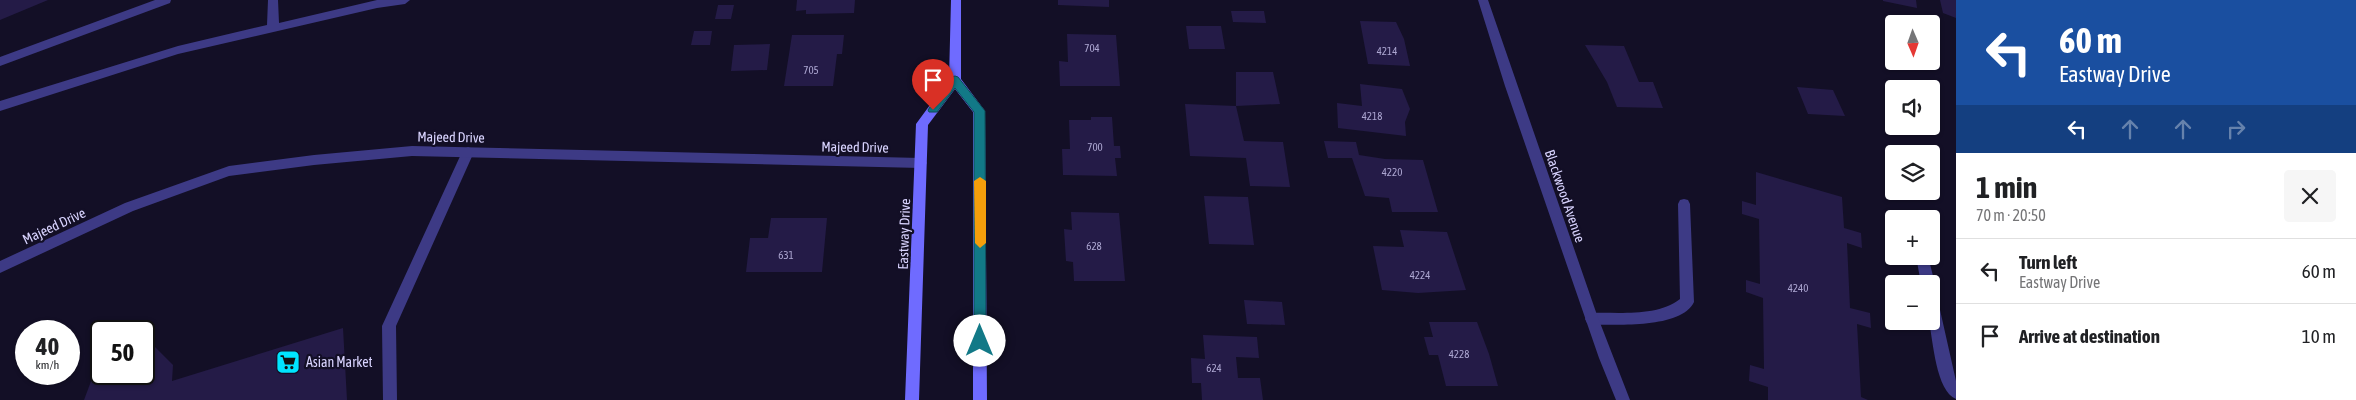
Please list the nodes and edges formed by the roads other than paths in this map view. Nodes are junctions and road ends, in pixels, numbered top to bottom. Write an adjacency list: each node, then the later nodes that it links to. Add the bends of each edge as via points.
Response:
1 (166, 0): 8 (street)
2 (272, 0): 7 (street)
3 (405, 0): 6 (street)
4 (956, 0): 9 (main road)
5 (1483, 0): 15 (street, Blackwood Avenue)
6 (353, 5): 7 (street)
7 (273, 28): 10 (street, via 178,50)
8 (0, 62)
9 (955, 80): 12 (main road, Eastway Drive, via 922,124); 20 (main road, via 979,111)
10 (0, 106)
11 (468, 152): 12 (street, Majeed Drive); 14 (street, Majeed Drive, via 412,150 230,171 129,207); 18 (street, via 389,326)
12 (921, 163): 19 (main road, Eastway Drive)
13 (1684, 204): 15 (street, via 1687,302 1674,312 1656,316)
14 (0, 267)
15 (1592, 319): 21 (street, Blackwood Avenue)
16 (1937, 330): 17 (street, via 1948,382)
17 (1956, 392)
18 (390, 400)
19 (912, 400)
20 (980, 400)
21 (1623, 400)

